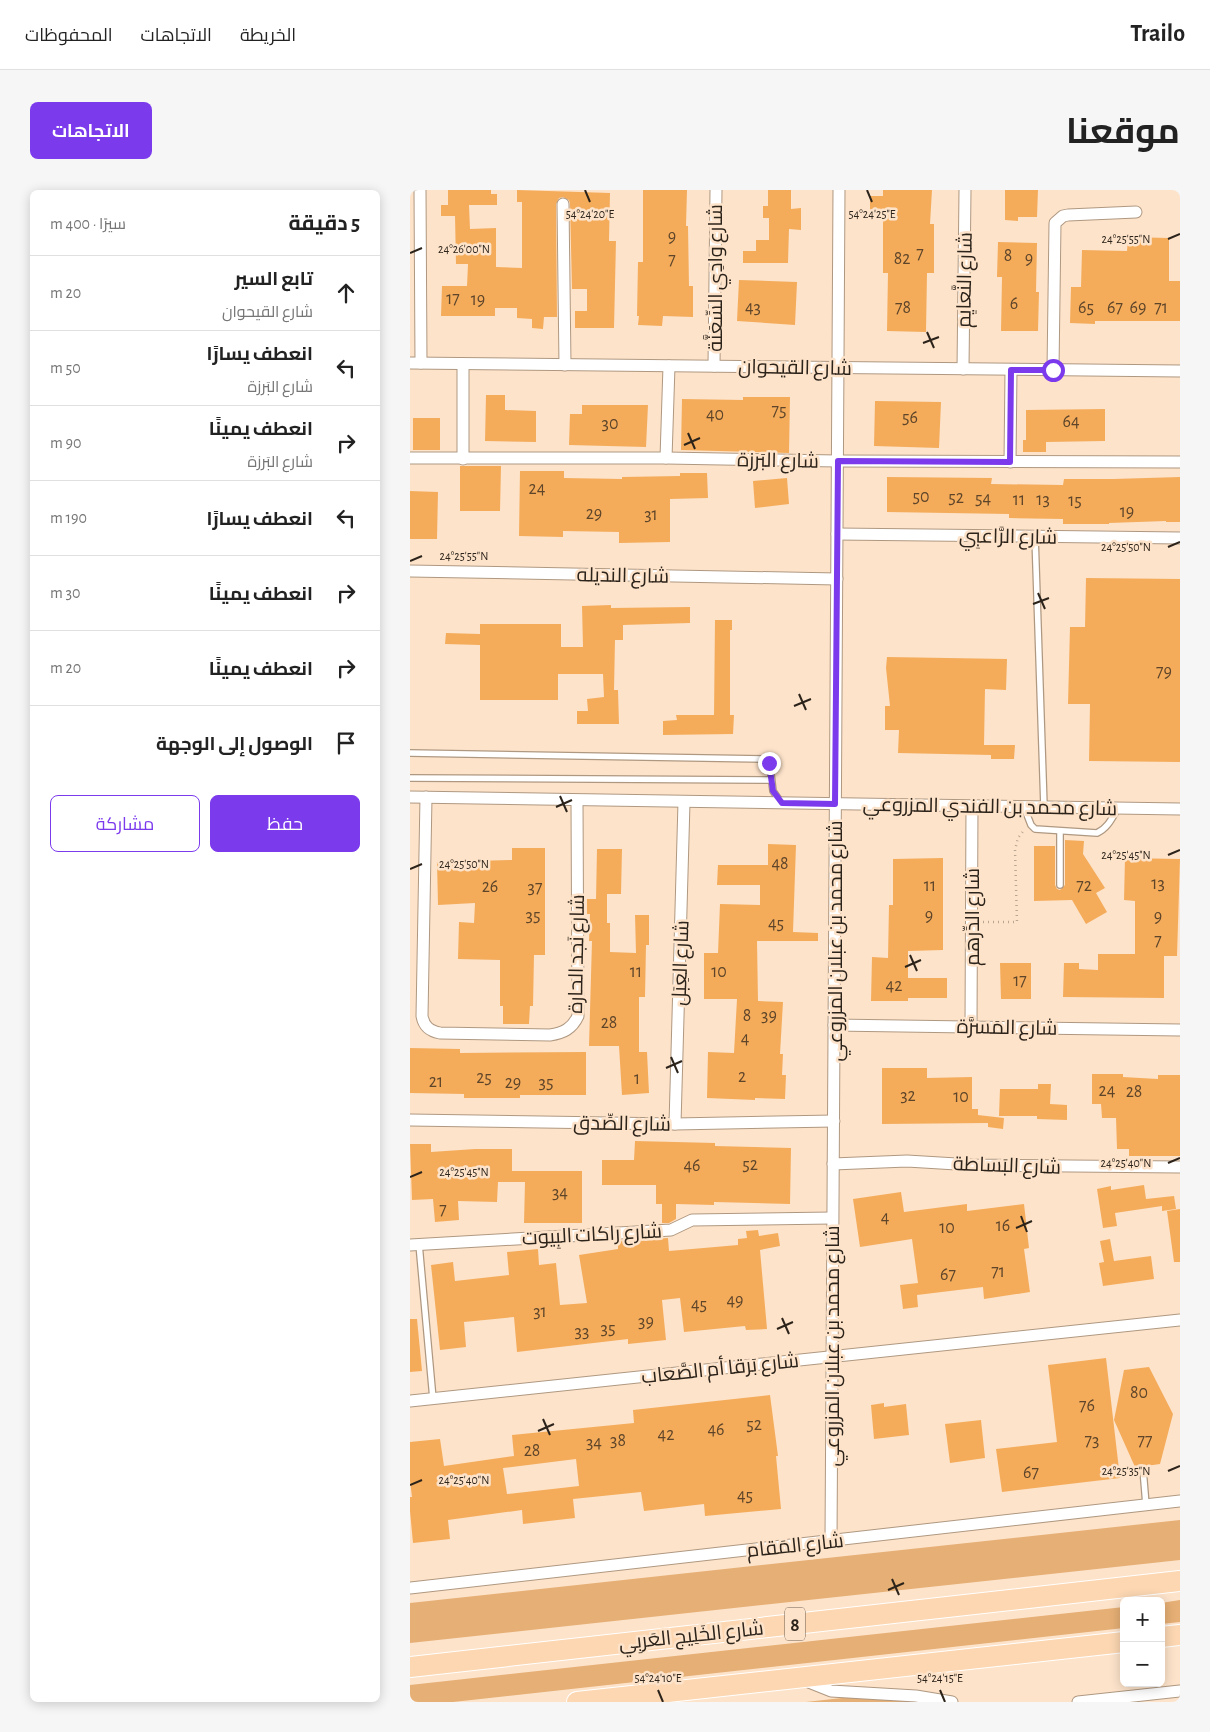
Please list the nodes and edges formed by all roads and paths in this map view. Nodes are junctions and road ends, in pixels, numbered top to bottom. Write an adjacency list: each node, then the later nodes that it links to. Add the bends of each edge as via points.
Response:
1 (420, 190): 7 (street)
2 (716, 190): 11 (street, شارع وادِي السِّعَنَّة)
3 (838, 190): 12 (street, شارع محمد بن عبلان المزروعي)
4 (965, 190): 13 (street, شارع النَّعايِم)
5 (563, 204): 9 (street)
6 (1136, 212): 15 (street, via 1068,215 1055,223)
7 (415, 363): 8 (street, شارع القيحوان)
8 (463, 364): 9 (street, شارع القيحوان); 19 (street)
9 (565, 365): 10 (street, شارع القيحوان)
10 (669, 366): 11 (street, شارع القيحوان); 18 (street)
11 (714, 366): 12 (street, شارع القيحوان)
12 (838, 368): 13 (street, شارع القيحوان); 20 (street, شارع محمد بن عبلان المزروعي)
13 (963, 369): 14 (street, شارع القيحوان)
14 (1011, 370): 15 (street, شارع القيحوان); 21 (street)
15 (1053, 370): 16 (street, شارع القيحوان)
16 (1180, 371)
17 (410, 458): 19 (street, شارع البَرزة)
18 (666, 458): 19 (street, شارع البَرزة); 20 (street, شارع البَرزة)
19 (463, 459)
20 (838, 461): 21 (street, شارع البَرزة); 23 (street, شارع محمد بن عبلان المزروعي)
21 (1010, 462): 22 (street, شارع البَرزة)
22 (1180, 462)
23 (837, 534): 24 (street, شارع الرَّاعبِي); 27 (street, شارع محمد بن عبلان المزروعي)
24 (1035, 536): 25 (street, شارع الرَّاعبِي); 39 (lane)
25 (1180, 538)
26 (410, 571): 27 (street, شارع النديله)
27 (836, 578): 36 (street, شارع محمد بن عبلان المزروعي)
28 (410, 753): 30 (lane, via 764,758 770,766)
29 (410, 778): 30 (lane)
30 (770, 780): 35 (lane)
31 (410, 797): 32 (street, شارع محمد بن الفندي المزروعي)
32 (426, 797): 33 (street, شارع محمد بن الفندي المزروعي); 33 (street, شارع نَجد الحارة, via 422,1016 431,1031 440,1033 550,1035 561,1033 575,1023 578,1016)
33 (576, 801): 34 (street, شارع محمد بن الفندي المزروعي)
34 (684, 802): 35 (street, شارع محمد بن الفندي المزروعي); 51 (street, شارع العِبَل)
35 (782, 803): 36 (street, شارع محمد بن الفندي المزروعي)
36 (835, 804): 37 (street, شارع محمد بن الفندي المزروعي); 46 (street, شارع محمد بن عبلان المزروعي)
37 (972, 806): 38 (street, شارع محمد بن الفندي المزروعي); 45 (street, شارع الدِّرهم)
38 (1024, 807): 39 (street, شارع محمد بن الفندي المزروعي); 42 (lane)
39 (1044, 808): 40 (street, شارع محمد بن الفندي المزروعي)
40 (1118, 808): 41 (street, شارع محمد بن الفندي المزروعي); 43 (lane, via 1100,832)
41 (1180, 810)
42 (1031, 825): 43 (lane, via 1035,829); 45 (path, via 1021,833 1015,850 1017,922)
43 (1060, 831): 44 (lane)
44 (1060, 885)
45 (972, 922): 47 (street, شارع الدِّرهم)
46 (834, 1025): 47 (street, شارع المَسرَّة); 50 (street, شارع محمد بن عبلان المزروعي)
47 (972, 1027): 48 (street, شارع المَسرَّة)
48 (1180, 1030)
49 (410, 1120): 51 (street, شارع الصِّدق)
50 (834, 1122): 51 (street, شارع الصِّدق); 52 (street, شارع محمد بن عبلان المزروعي)
51 (675, 1124)
52 (834, 1164): 53 (street, شارع البَساطة, via 907,1161 973,1165); 54 (street, شارع محمد بن عبلان المزروعي)
53 (1180, 1167)
54 (832, 1218): 55 (street, شارع راكات البِيوت, via 692,1220 671,1230); 57 (street, شارع محمد بن عبلان المزروعي)
55 (414, 1244): 58 (lane)
56 (1180, 1320): 57 (street, شارع بَرقا أم الصَّعاب)
57 (832, 1357): 58 (street, شارع بَرقا أم الصَّعاب); 63 (street, شارع محمد بن عبلان المزروعي)
58 (433, 1399): 59 (street, شارع بَرقا أم الصَّعاب)
59 (410, 1402)
60 (1143, 1468): 62 (lane)
61 (1180, 1501): 62 (street, شارع المَقام)
62 (1146, 1505): 63 (street, شارع المَقام)
63 (831, 1541): 65 (street, شارع المَقام)
64 (1180, 1581): 69 (highway, شارع الخَلِيج العَربِي / 8)
65 (410, 1588)
66 (1180, 1635): 67 (highway)
67 (1165, 1637)
68 (1120, 1642): 70 (highway)
69 (410, 1667)
70 (797, 1678): 72 (highway); 73 (street, via 831,1691 916,1696)
71 (1180, 1691): 74 (street)
72 (577, 1702)
73 (952, 1702)
74 (1078, 1702)

